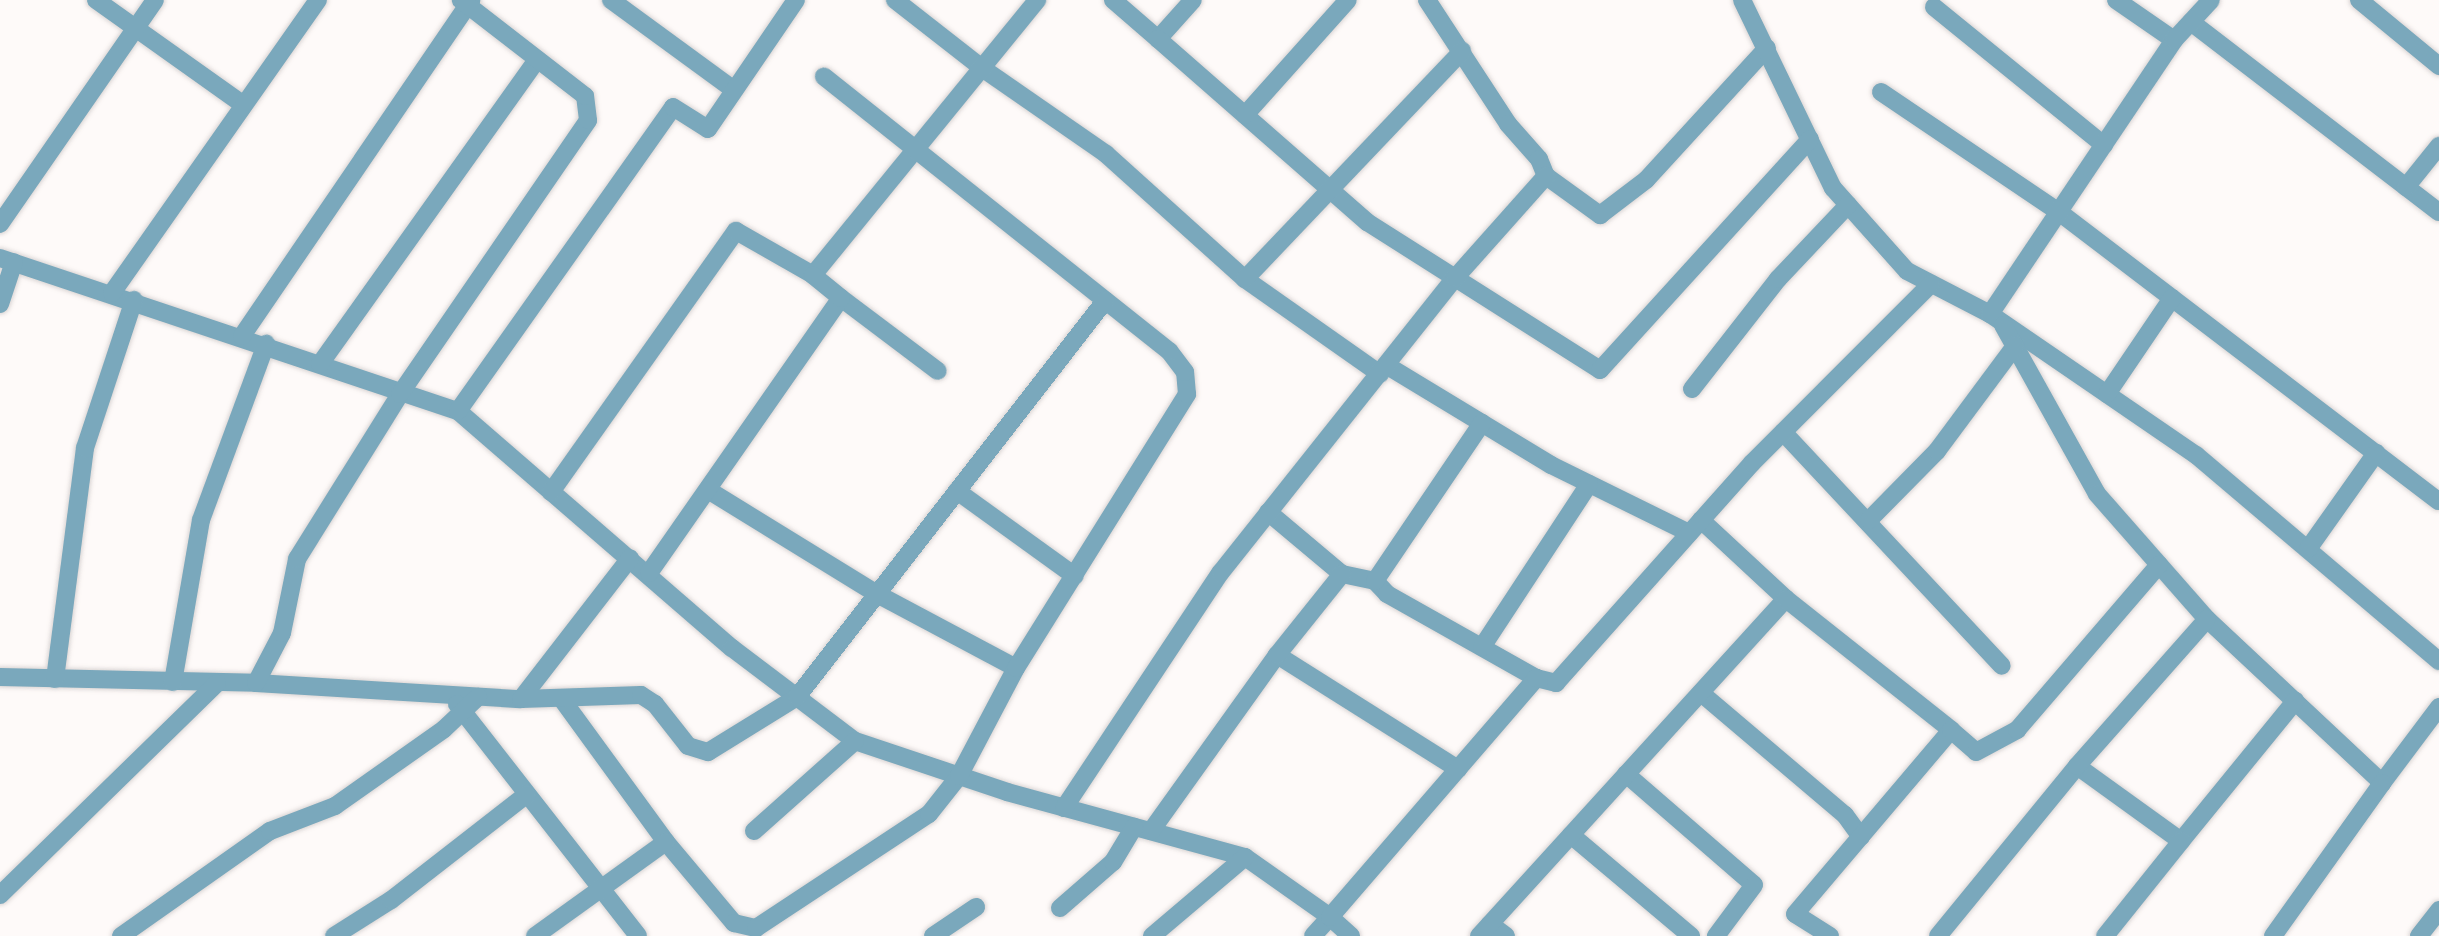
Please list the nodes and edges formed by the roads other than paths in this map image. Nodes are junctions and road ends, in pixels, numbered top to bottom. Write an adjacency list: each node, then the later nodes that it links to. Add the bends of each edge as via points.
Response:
1 (96, 0): 19 (street)
2 (155, 0): 19 (street)
3 (318, 0): 30 (street)
4 (611, 0): 28 (street)
5 (796, 0): 28 (street)
6 (895, 0): 26 (street)
7 (1037, 0): 26 (street)
8 (1113, 0): 20 (street)
9 (1193, 0): 20 (street)
10 (1346, 0): 31 (street)
11 (1427, 0): 23 (street)
12 (1742, 0): 22 (street)
13 (2116, 0): 21 (street)
14 (2211, 0): 18 (street)
15 (2358, 0): 25 (street)
16 (467, 2): 24 (street); 55 (street)
17 (1934, 7): 33 (street)
18 (2191, 22): 21 (street); 37 (street)
19 (135, 28): 30 (street); 42 (street)
20 (1158, 39): 31 (street)
21 (2174, 40): 33 (street)
22 (1767, 48): 32 (street); 36 (street, via 1646,180 1600,215)
23 (1462, 51): 36 (street, via 1508,124 1539,159); 38 (street)
24 (537, 60): 58 (street); 62 (street, via 585,96 588,120)
25 (2439, 66)
26 (982, 68): 35 (street); 46 (street, via 1106,154)
27 (824, 77): 35 (street)
28 (734, 90): 64 (street, via 708,129 673,107)
29 (1881, 92): 40 (street)
30 (244, 105): 48 (street)
31 (1245, 114): 38 (street)
32 (1810, 139): 39 (street, via 1833,188); 45 (street, via 1600,370)
33 (2104, 145): 40 (street)
34 (2439, 146): 37 (street)
35 (913, 152): 44 (street); 52 (street)
36 (1546, 176): 45 (street)
37 (2406, 187): 41 (street)
38 (1330, 190): 45 (street, via 1367,222); 46 (street)
39 (1848, 205): 47 (street, via 1907,271); 61 (street, via 1778,279)
40 (2059, 212): 49 (street); 54 (street)
41 (2439, 212)
42 (0, 224)
43 (7, 260): 48 (street); 53 (street)
44 (813, 275): 50 (street); 70 (street, via 736,231)
45 (1455, 278): 59 (street)
46 (1245, 279): 59 (street)
47 (1931, 284): 54 (street); 66 (street)
48 (112, 293): 51 (street)
49 (2172, 298): 63 (street); 67 (street)
50 (841, 299): 60 (street); 69 (street)
51 (134, 300): 55 (street); 93 (street, via 85,448)
52 (1105, 301): 71 (street); 81 (street, via 1169,351 1185,372 1187,394)
53 (0, 304)
54 (1996, 318): 57 (street); 63 (street)
55 (242, 336): 56 (street)
56 (266, 344): 58 (street); 94 (street, via 201,520)
57 (2015, 346): 74 (street, via 1937,451); 78 (street, via 2097,494)
58 (320, 364): 62 (street)
59 (1383, 369): 65 (street); 73 (street)
60 (938, 371)
61 (1692, 389)
62 (400, 394): 64 (street); 96 (street, via 297,559 282,633)
63 (2107, 394): 76 (street, via 2196,455)
64 (458, 411): 70 (street)
65 (1482, 423): 68 (street); 82 (street)
66 (1783, 432): 74 (street); 75 (street)
67 (2376, 453): 72 (street); 76 (street)
68 (1589, 484): 75 (street); 86 (street)
69 (708, 489): 79 (street); 83 (street)
70 (551, 492): 77 (street)
71 (957, 492): 81 (street); 83 (street)
72 (2439, 501)
73 (1268, 512): 80 (street); 114 (street, via 1220,572)
74 (1869, 520): 89 (street)
75 (1695, 527): 84 (street); 92 (street, via 1556,682)
76 (2308, 549): 88 (street)
77 (630, 558): 79 (street); 102 (street)
78 (2159, 565): 85 (street); 106 (street, via 2017,730 1976,752)
79 (649, 573): 100 (street, via 732,648)
80 (1342, 574): 82 (street); 87 (street)
81 (1075, 576): 90 (street)
82 (1375, 581): 86 (street, via 1387,594)
83 (877, 594): 90 (street); 100 (street)
84 (1786, 599): 97 (street); 106 (street)
85 (2207, 619): 103 (street); 108 (street)
86 (1482, 647): 92 (street)
87 (1277, 655): 109 (street); 115 (street)
88 (2439, 661)
89 (2002, 666)
90 (1016, 668): 111 (street)
91 (0, 677): 93 (street)
92 (1536, 678): 109 (street)
93 (55, 679): 94 (street)
94 (173, 682): 95 (street)
95 (217, 683): 96 (street); 123 (street)
96 (256, 683): 98 (street)
97 (1701, 692): 110 (street); 118 (street, via 1845,815)
98 (450, 695): 99 (street); 105 (street)
99 (478, 697): 102 (street); 105 (street, via 461,709)
100 (797, 697): 101 (street, via 708,752 688,746 655,705 641,695); 107 (street)
101 (561, 698): 102 (street); 120 (street)
102 (521, 699)
103 (2295, 701): 112 (street); 119 (street)
104 (2439, 707): 112 (street)
105 (464, 713): 113 (street); 129 (street, via 335,806 270,831)
106 (1951, 730): 118 (street)
107 (855, 741): 111 (street); 116 (street)
108 (2077, 766): 119 (street); 141 (street)
109 (1458, 769): 127 (street)
110 (1626, 774): 117 (street); 139 (street, via 1754,885)
111 (959, 776): 114 (street); 120 (street, via 929,814 756,928 734,923)
112 (2382, 783): 143 (street)
113 (527, 794): 122 (street); 130 (street, via 391,900)
114 (1064, 808): 115 (street)
115 (1143, 829): 121 (street); 125 (street)
116 (754, 831)
117 (1571, 835): 128 (street); 138 (street)
118 (1861, 837): 140 (street, via 1796,914)
119 (2180, 841): 142 (street)
120 (666, 842): 122 (street)
121 (1245, 857): 127 (street); 134 (street)
122 (599, 887): 131 (street); 132 (street)
123 (0, 895)
124 (976, 906): 133 (street)
125 (1060, 908)
126 (2439, 910): 144 (street)
127 (1330, 917): 135 (street); 136 (street)
128 (1484, 930): 137 (street)
129 (121, 936)
130 (334, 936)
131 (536, 936)
132 (638, 936)
133 (933, 936)
134 (1152, 936)
135 (1313, 936)
136 (1351, 936)
137 (1506, 936)
138 (1691, 936)
139 (1716, 936)
140 (1830, 936)
141 (1938, 936)
142 (2105, 936)
143 (2273, 936)
144 (2419, 936)

